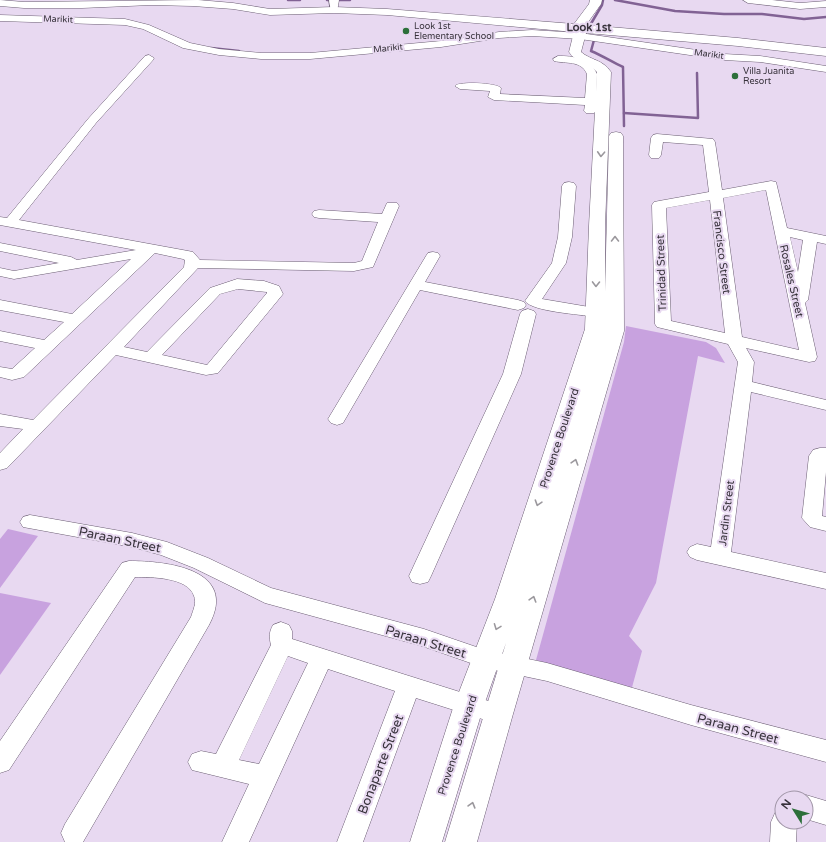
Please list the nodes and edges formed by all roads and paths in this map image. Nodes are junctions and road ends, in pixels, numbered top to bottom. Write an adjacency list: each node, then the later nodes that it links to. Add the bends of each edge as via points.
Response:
1 (596, 0): 7 (street)
2 (748, 0): 5 (street, via 800,6)
3 (0, 4): 4 (street, via 24,6 186,2 270,12)
4 (334, 4): 7 (street)
5 (826, 4)
6 (0, 18): 7 (street, Marikit, via 125,22 146,27 187,46 219,52 292,57 441,44 524,33)
7 (577, 41): 8 (street, via 738,42); 10 (street, Marikit, via 760,59); 11 (street, via 592,74 590,107 494,97 496,88 471,89); 31 (street, Provence Boulevard, via 604,72 597,226)
8 (826, 52)
9 (149, 58): 16 (street)
10 (826, 69)
11 (460, 86)
12 (655, 151): 14 (street, Francisco Street, via 657,138 709,142)
13 (569, 186): 28 (street, via 565,237 559,263)
14 (715, 195): 17 (street, Rosales Street, via 775,185); 33 (street, Francisco Street); 33 (street, Trinidad Street, via 659,205 655,323)
15 (320, 214): 24 (street, via 390,213 368,264 362,266)
16 (6, 222): 21 (street)
17 (781, 231): 18 (street); 29 (street, Rosales Street)
18 (811, 237): 19 (street); 29 (street)
19 (826, 240)
20 (0, 247): 23 (street)
21 (150, 250): 23 (street); 24 (street, via 188,255); 30 (street)
22 (433, 256): 26 (street)
23 (84, 263): 25 (street, via 14,275)
24 (194, 264): 35 (street)
25 (0, 272)
26 (416, 285): 28 (street); 41 (street)
27 (0, 305): 30 (street)
28 (530, 306): 31 (street); 50 (street, via 512,374)
29 (798, 308): 33 (street, Rosales Street, via 815,359)
30 (76, 319): 34 (street)
31 (601, 324): 53 (street, Provence Boulevard, one-way to 53, via 508,599); 54 (street, Provence Boulevard, one-way to 31)
32 (0, 336): 34 (street)
33 (734, 340): 37 (street, Francisco Street)
34 (48, 346): 38 (street, via 18,373 12,375)
35 (112, 349): 36 (street); 43 (street)
36 (150, 358): 36 (street, via 215,291 237,284 274,289 275,294 212,369 206,370)
37 (746, 362): 39 (street, Jardin Street)
38 (0, 372)
39 (743, 385): 40 (street); 49 (street, Jardin Street)
40 (826, 405)
41 (337, 419)
42 (0, 420): 43 (street)
43 (37, 426): 45 (street)
44 (826, 454): 47 (street, via 818,456 812,518)
45 (0, 464)
46 (30, 522): 53 (street, Paraan Street, via 132,540 167,549 265,595 424,638)
47 (826, 524)
48 (697, 552): 49 (street)
49 (720, 557): 51 (street, Jardin Street)
50 (420, 576)
51 (826, 581)
52 (322, 658): 55 (street); 60 (street); 60 (street, via 282,638 212,764)
53 (485, 659): 54 (street, Paraan Street); 56 (street, Provence Boulevard)
54 (513, 666): 57 (street, Provence Boulevard); 58 (street, Paraan Street, via 546,672 704,719)
55 (409, 686): 56 (street); 66 (street, Bonaparte Street)
56 (469, 705): 57 (street); 67 (street, Provence Boulevard)
57 (498, 714): 68 (street, Provence Boulevard, one-way to 57)
58 (826, 751)
59 (0, 762): 64 (street, via 129,569 159,570 176,574 192,580 201,587 206,595 206,607 201,619)
60 (266, 777): 65 (street)
61 (814, 809): 62 (street)
62 (826, 813)
63 (783, 830): 69 (street)
64 (74, 833)
65 (234, 842)
66 (350, 842)
67 (426, 842)
68 (462, 842)
69 (782, 842)

